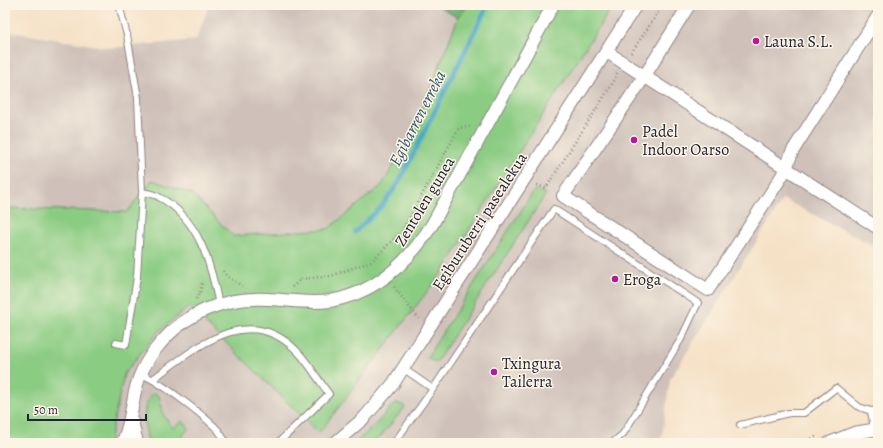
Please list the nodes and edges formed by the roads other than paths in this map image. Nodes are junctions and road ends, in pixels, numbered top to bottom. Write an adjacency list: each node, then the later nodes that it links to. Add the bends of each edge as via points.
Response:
1 (119, 5): 9 (lane, via 138,98)
2 (553, 5): 11 (street, Zentolen gunea, via 433,223 404,263 370,287 330,301 254,298)
3 (636, 5): 6 (street, Egiburuberri pasealekua)
4 (689, 5): 7 (street)
5 (878, 16): 8 (street, via 792,152)
6 (606, 52): 7 (street); 13 (street, Egiburuberri pasealekua)
7 (644, 77): 8 (street); 8 (street, via 563,196 708,290)
8 (786, 168): 10 (street)
9 (142, 192): 11 (lane, via 159,197 179,212 196,232 212,269); 12 (lane, via 137,277 126,345)
10 (878, 228)
11 (219, 304): 14 (street, Zentolen gunea, via 202,311 173,330 159,345)
12 (116, 343)
13 (404, 369): 16 (lane); 26 (street, Egiburuberri pasealekua, via 380,402)
14 (141, 374): 15 (lane); 18 (street, Zentolen gunea)
15 (153, 379): 24 (lane, via 217,428); 25 (lane, via 204,342 232,331 263,330 282,339 298,353 329,394)
16 (433, 388): 27 (lane); 28 (lane, via 554,209 698,303 681,339 623,434)
17 (875, 410): 19 (lane, via 859,407 836,388 804,413 789,413); 20 (lane)
18 (131, 413): 22 (street, Zentolen gunea); 23 (street, Zentolen gunea)
19 (740, 425)
20 (873, 431): 21 (street)
21 (827, 438)
22 (122, 443)
23 (137, 443)
24 (226, 443)
25 (278, 443)
26 (335, 443)
27 (394, 443)
28 (612, 443)
29 (832, 443): 30 (street)
30 (852, 443)

